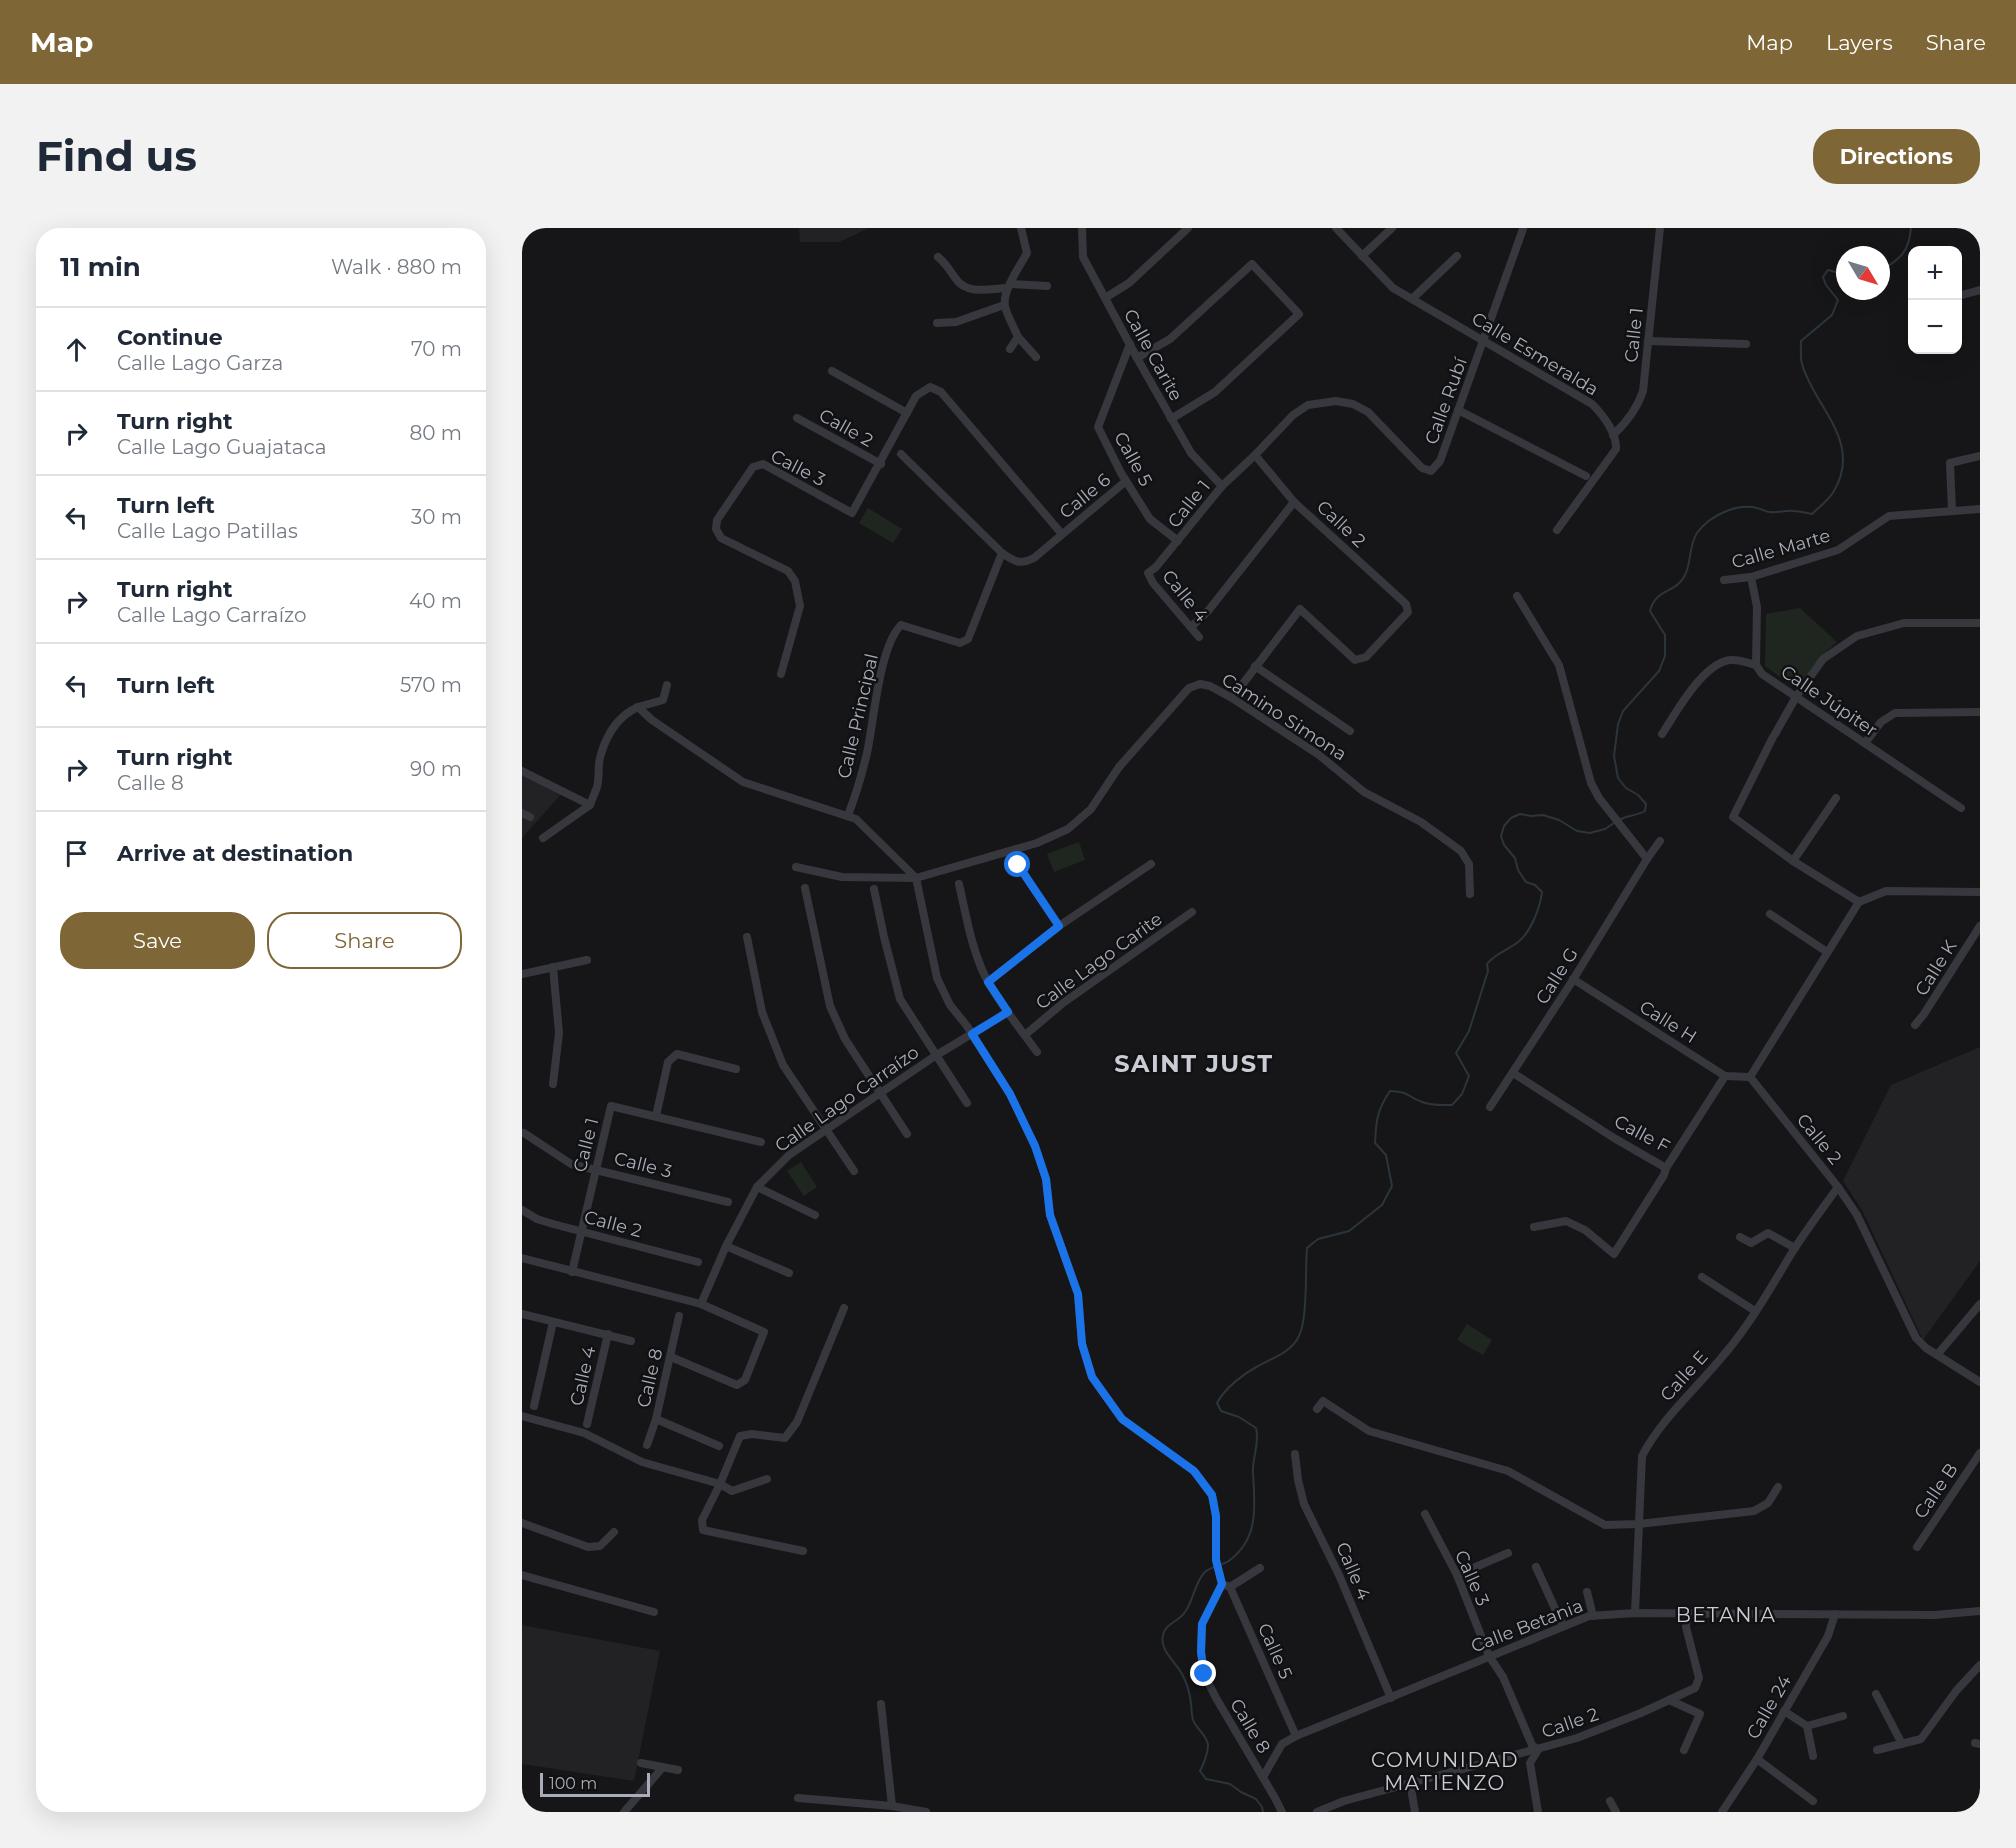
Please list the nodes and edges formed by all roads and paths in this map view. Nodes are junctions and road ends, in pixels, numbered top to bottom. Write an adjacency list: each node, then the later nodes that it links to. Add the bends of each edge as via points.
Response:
1 (1021, 228): 11 (street, via 1027,253)
2 (1188, 228): 15 (street, via 1129,283)
3 (1336, 228): 8 (street, Calle Esmeralda)
4 (1392, 228): 8 (street)
5 (1660, 228): 21 (street, Calle 1)
6 (1085, 229): 15 (street, Calle Carite, via 1083,257)
7 (1523, 230): 20 (street, Calle Rubí)
8 (1362, 256): 16 (street, Calle Esmeralda, via 1393,288)
9 (1457, 256): 16 (street)
10 (938, 257): 11 (street, via 969,290)
11 (1009, 286): 12 (street); 17 (street)
12 (1047, 286)
13 (1980, 290): 14 (street)
14 (1962, 295)
15 (1105, 298): 22 (street, Calle Carite)
16 (1412, 299): 20 (street, Calle Esmeralda)
17 (1004, 305): 18 (street, via 956,322); 19 (street)
18 (937, 323)
19 (1018, 337): 24 (street); 25 (street)
20 (1483, 341): 28 (street, Calle Rubí); 32 (street, Calle Esmeralda, via 1592,404)
21 (1648, 341): 23 (street); 32 (street, Calle 1, via 1643,392 1628,421)
22 (1130, 344): 26 (street, Calle Carite); 38 (street, Calle 5, via 1098,427)
23 (1746, 344)
24 (1010, 350)
25 (1036, 357)
26 (1137, 358): 31 (street, Calle Carite); 31 (street, via 1170,339 1252,264 1299,314 1215,392)
27 (832, 371): 29 (street)
28 (1458, 410): 34 (street, Calle Rubí, via 1440,461 1431,471 1422,468 1368,412 1336,401 1308,405 1293,415); 37 (street)
29 (907, 413): 36 (street, Calle 3); 44 (street, Calle 3, via 916,396 930,387 941,392)
30 (797, 418): 36 (street, Calle 2)
31 (1172, 419): 39 (street, Calle Carite, via 1191,453)
32 (1613, 435): 43 (street, via 1616,449)
33 (901, 454): 46 (street)
34 (1255, 456): 39 (street, Calle 1); 40 (street, Calle 2)
35 (1980, 456): 42 (street, via 1950,464)
36 (880, 464): 56 (street, Calle 3, via 852,513 759,464 717,520 716,529 722,538 788,571 795,581 800,606)
37 (1586, 476)
38 (1126, 482): 44 (street, Calle 6); 45 (street, Calle 5, via 1150,519)
39 (1222, 486): 45 (street, Calle 1)
40 (1294, 501): 52 (street, via 1208,611); 55 (street, Calle 2, via 1406,604 1408,612 1366,657 1354,660 1300,609)
41 (1980, 509): 42 (street, Calle Marte)
42 (1952, 511): 48 (street, Calle Marte, via 1889,516 1838,550)
43 (1557, 530)
44 (1061, 533): 46 (street, Calle 6, via 1025,562 1015,562)
45 (1178, 541): 47 (street, Calle 1)
46 (1002, 553): 70 (street, Calle Principal, via 968,639 960,643 901,625 894,632 880,675 867,754)
47 (1148, 573): 52 (street, Calle 4)
48 (1751, 577): 49 (street, Calle Marte); 54 (street, Calle Júpiter, via 1757,607)
49 (1724, 580)
50 (1517, 596): 74 (street, via 1559,665 1591,783)
51 (1980, 623): 58 (street, via 1904,623 1857,636 1823,660)
52 (1191, 627): 53 (street, Calle 4)
53 (1199, 637)
54 (1756, 664): 58 (street, Calle Júpiter, via 1762,674); 63 (street, via 1730,659 1709,670 1694,685)
55 (1256, 666): 59 (street); 62 (street)
56 (781, 674)
57 (667, 685): 60 (street, via 663,700)
58 (1796, 697): 64 (street, Calle Júpiter); 75 (street, via 1733,817)
59 (1232, 698): 79 (street, Camino Simona, via 1210,686 1188,688 1119,767 1091,809 1068,829 1037,843); 84 (street, Camino Simona, via 1319,755 1364,792 1421,822 1461,851 1469,864)
60 (638, 707): 67 (street, via 616,723 600,755 597,787); 70 (street, via 743,782)
61 (1980, 712): 64 (street, via 1895,713 1881,722)
62 (1350, 731)
63 (1662, 734)
64 (1865, 743): 68 (street, Calle Júpiter)
65 (522, 771): 67 (street)
66 (1836, 798): 75 (street)
67 (590, 805): 72 (street)
68 (1961, 808)
69 (522, 813): 71 (street)
70 (848, 815): 79 (street)
71 (530, 816)
72 (543, 838)
73 (1660, 841): 74 (street, Calle G)
74 (1647, 859): 95 (street, Calle G)
75 (1793, 861): 85 (street)
76 (1151, 864): 88 (street)
77 (1018, 865): 88 (street)
78 (796, 867): 79 (street, Camino Simona, via 842,877)
79 (916, 878): 99 (street, Calle 5, via 937,978 950,1005)
80 (959, 885): 96 (street, via 973,947)
81 (805, 888): 108 (street, via 830,1006 845,1039)
82 (874, 889): 102 (street, via 900,999)
83 (1980, 892): 85 (street, via 1886,891)
84 (1470, 894)
85 (1859, 902): 91 (street)
86 (1192, 912): 100 (street, Calle Lago Carite, via 1063,1003)
87 (1770, 914): 91 (street)
88 (1059, 926): 96 (street)
89 (1980, 926): 98 (street, Calle K)
90 (747, 937): 112 (street, via 762,1012 783,1065)
91 (1827, 952): 106 (street)
92 (587, 960): 93 (street)
93 (553, 967): 94 (street); 107 (street, via 559,1033)
94 (522, 974)
95 (1573, 979): 104 (street, Calle G); 105 (street, Calle H)
96 (988, 982): 97 (street)
97 (1008, 1012): 99 (street, Calle Lago Carraízo); 100 (street)
98 (1915, 1025)
99 (972, 1034): 102 (street, Calle Lago Carraízo); 169 (street, Calle 5, via 1010,1094 1035,1146 1046,1179 1050,1215 1078,1294 1082,1344 1092,1377 1122,1419 1194,1471 1212,1495 1216,1562)
100 (1025, 1035): 101 (street)
101 (1036, 1052)
102 (935, 1056): 108 (street, Calle Lago Carraízo); 109 (street)
103 (736, 1069): 111 (street, via 676,1054 668,1062)
104 (1513, 1072): 110 (street, Calle G); 116 (street, Calle F)
105 (1725, 1076): 106 (street); 116 (street, Calle F)
106 (1750, 1077): 120 (street, Calle 2)
107 (553, 1084)
108 (881, 1093): 112 (street, Calle Lago Carraízo); 114 (street)
109 (968, 1102)
110 (1490, 1107)
111 (656, 1116): 115 (street, Calle 1); 117 (street, Calle 1, via 611,1106)
112 (826, 1130): 118 (street); 119 (street, Calle Lago Carraízo, via 789,1155)
113 (524, 1133): 117 (street, Calle 3, via 571,1164)
114 (907, 1134)
115 (760, 1142)
116 (1666, 1168): 124 (street, via 1614,1254 1585,1230 1566,1221)
117 (595, 1169): 121 (street, Calle 3); 125 (street, Calle 1)
118 (854, 1171)
119 (757, 1187): 123 (street); 127 (street, Calle Lago Carraízo)
120 (1838, 1187): 128 (street, Calle E); 143 (street, Calle 2, via 1857,1215 1916,1338)
121 (728, 1202)
122 (522, 1210): 125 (street, Calle 2, via 537,1219)
123 (815, 1215)
124 (1534, 1227)
125 (581, 1232): 130 (street, Calle 2); 131 (street, Calle 1)
126 (1740, 1237): 128 (street, via 1751,1243 1768,1233)
127 (726, 1246): 132 (street); 134 (street, Calle Lago Carraízo)
128 (1795, 1248): 137 (street, Calle E)
129 (522, 1258): 131 (street)
130 (698, 1262)
131 (572, 1272): 134 (street)
132 (789, 1273)
133 (1702, 1277): 137 (street)
134 (701, 1304): 144 (street, via 764,1332 745,1380 732,1384)
135 (1980, 1304): 143 (street)
136 (844, 1308): 156 (street, via 797,1422 785,1438 740,1436)
137 (1755, 1311): 160 (street, Calle E, via 1723,1357 1649,1442 1642,1456)
138 (522, 1314): 140 (street)
139 (679, 1316): 144 (street, Calle 8)
140 (554, 1322): 141 (street); 146 (street)
141 (608, 1334): 142 (street); 150 (street, Calle 4)
142 (631, 1341)
143 (1936, 1355): 145 (street, Calle 2)
144 (671, 1357): 149 (street, Calle 8)
145 (1980, 1382)
146 (534, 1406)
147 (1317, 1409): 160 (street, via 1323,1401 1369,1431 1508,1471 1605,1525)
148 (522, 1416): 156 (street, via 584,1433 642,1462)
149 (656, 1419): 151 (street, Calle 8); 152 (street)
150 (587, 1424)
151 (647, 1445)
152 (719, 1446)
153 (1980, 1453): 162 (street, Calle B)
154 (1295, 1454): 181 (street, Calle 4, via 1305,1504)
155 (767, 1479): 156 (street, via 732,1491)
156 (720, 1484): 163 (street, via 702,1520 703,1530)
157 (1778, 1487): 160 (street, via 1768,1503 1754,1511)
158 (1425, 1514): 168 (street, Calle 3)
159 (522, 1523): 161 (street, via 588,1547 600,1546)
160 (1639, 1524): 173 (street, Calle E)
161 (615, 1532)
162 (1917, 1547)
163 (803, 1551)
164 (1508, 1553): 168 (street)
165 (1536, 1567): 177 (street)
166 (1260, 1568): 169 (street)
167 (522, 1575): 172 (street)
168 (1457, 1575): 178 (street, Calle 3)
169 (1226, 1586): 187 (street, Calle 5); 197 (street, Calle 8, via 1202,1624 1204,1674)
170 (1587, 1592): 176 (street)
171 (1980, 1611): 175 (street, Calle Betania, via 1934,1615)
172 (654, 1612)
173 (1635, 1613): 174 (street, Calle Betania); 176 (street, Calle Betania)
174 (1687, 1614): 175 (street, Calle Betania); 182 (street, Calle 2, via 1686,1628 1699,1678 1695,1688)
175 (1835, 1614): 184 (street, Calle 24, via 1828,1636)
176 (1593, 1616): 177 (street, Calle Betania)
177 (1563, 1626): 178 (street, Calle Betania)
178 (1489, 1656): 181 (street, Calle Betania); 189 (street, Calle 3)
179 (1980, 1665): 188 (street, via 1921,1739)
180 (1876, 1694): 188 (street)
181 (1390, 1698): 187 (street, Calle Betania)
182 (1670, 1700): 189 (street, Calle 2); 190 (street, via 1700,1714)
183 (881, 1704): 202 (street)
184 (1784, 1711): 186 (street); 193 (street, Calle 24)
185 (1843, 1716): 186 (street)
186 (1807, 1726): 192 (street)
187 (1296, 1736): 197 (street, Calle Betania, via 1282,1744)
188 (1902, 1743): 191 (street)
189 (1538, 1750): 198 (street, Calle 2); 208 (street, via 1530,1762)
190 (1684, 1750)
191 (1877, 1750)
192 (1813, 1756)
193 (1757, 1759): 201 (street); 210 (street, Calle 24)
194 (641, 1762): 195 (street)
195 (663, 1767): 196 (street); 203 (street)
196 (678, 1770)
197 (1263, 1778): 205 (street, Calle 8)
198 (1410, 1782): 206 (street, Calle 2); 207 (street)
199 (798, 1798): 202 (street)
200 (1610, 1801): 209 (street)
201 (1814, 1801)
202 (892, 1806): 204 (street)
203 (624, 1812)
204 (926, 1812)
205 (1282, 1812)
206 (1317, 1812)
207 (1415, 1812)
208 (1538, 1812)
209 (1616, 1812)
210 (1722, 1812)

